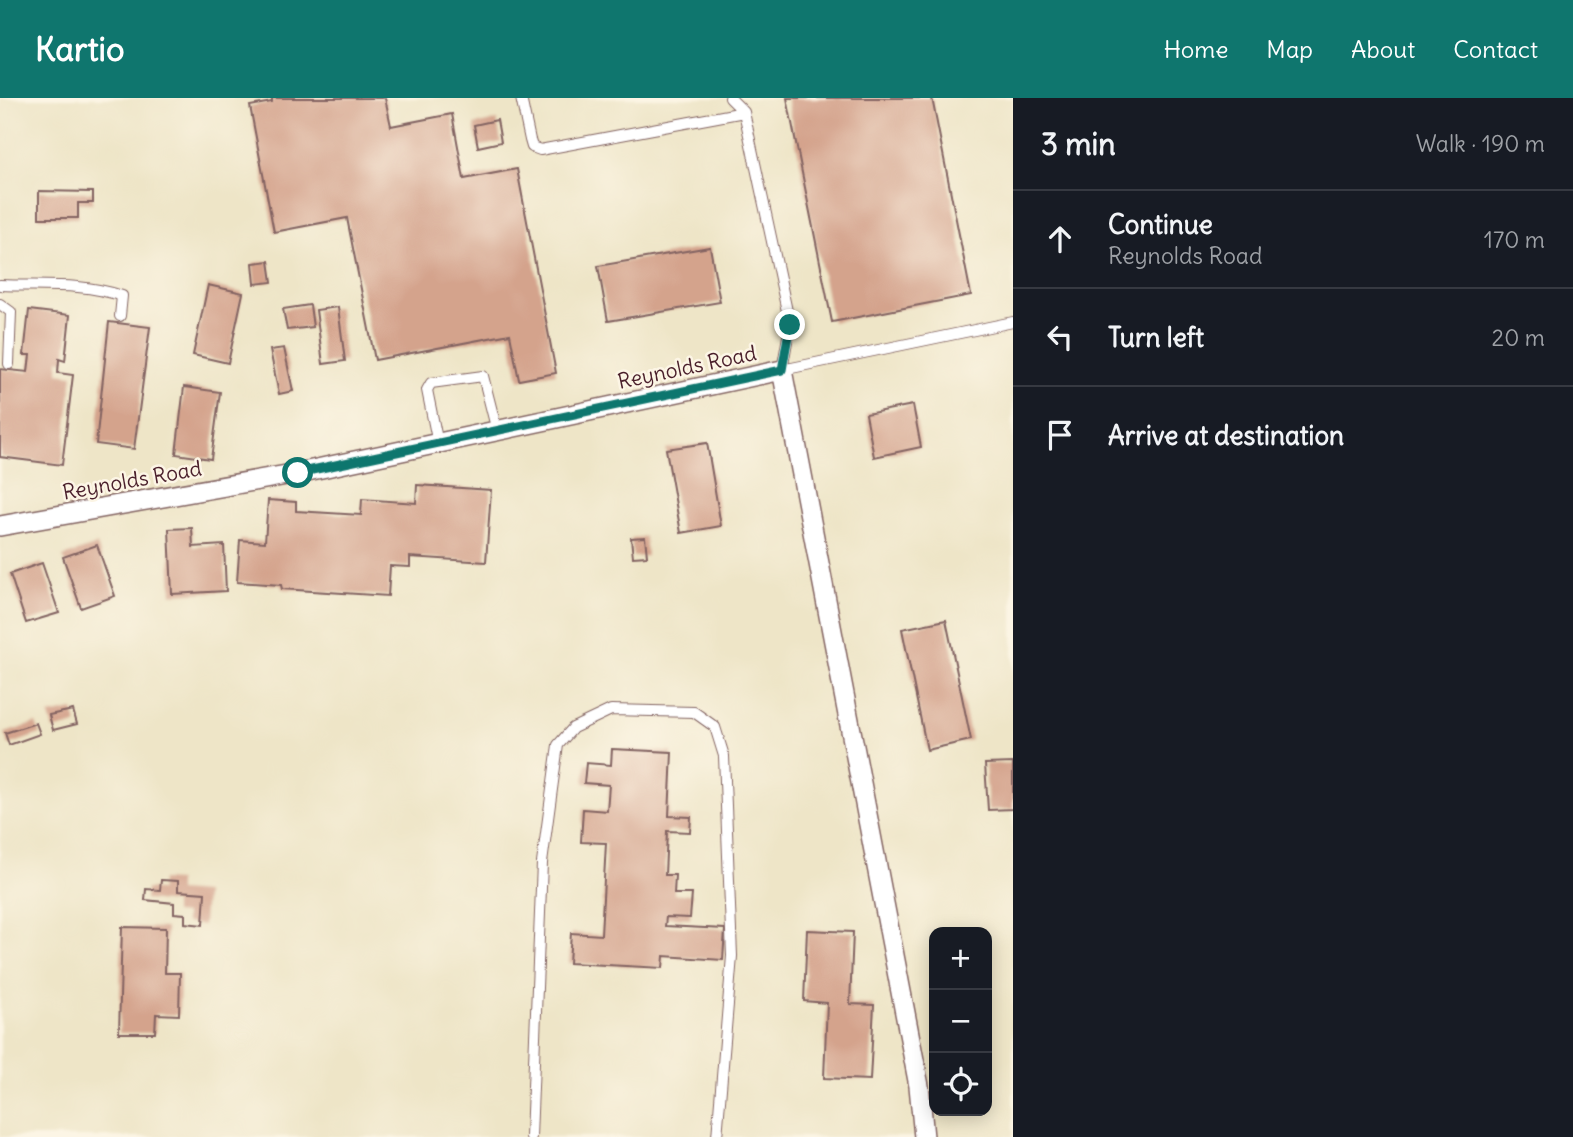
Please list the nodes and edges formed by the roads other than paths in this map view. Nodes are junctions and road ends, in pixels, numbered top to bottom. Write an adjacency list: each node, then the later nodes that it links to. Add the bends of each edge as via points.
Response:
1 (521, 98): 3 (lane, via 532,147 540,150)
2 (730, 98): 3 (lane)
3 (744, 111): 9 (lane, via 790,325)
4 (0, 285): 6 (lane, via 82,285 105,290 121,296)
5 (0, 304): 8 (lane, via 11,312)
6 (120, 316)
7 (1013, 322): 9 (lane)
8 (9, 364)
9 (782, 370): 10 (street, Reynolds Road); 15 (street, Reynolds Road, via 919,1086)
10 (497, 431): 11 (street, Reynolds Road); 11 (lane, via 482,376 431,383 427,390)
11 (438, 443): 12 (street, Reynolds Road)
12 (0, 526)
13 (531, 1137): 14 (lane, via 542,863 558,745 573,728 611,710 694,712 715,727 724,756 732,956)
14 (717, 1137)
15 (924, 1137)

